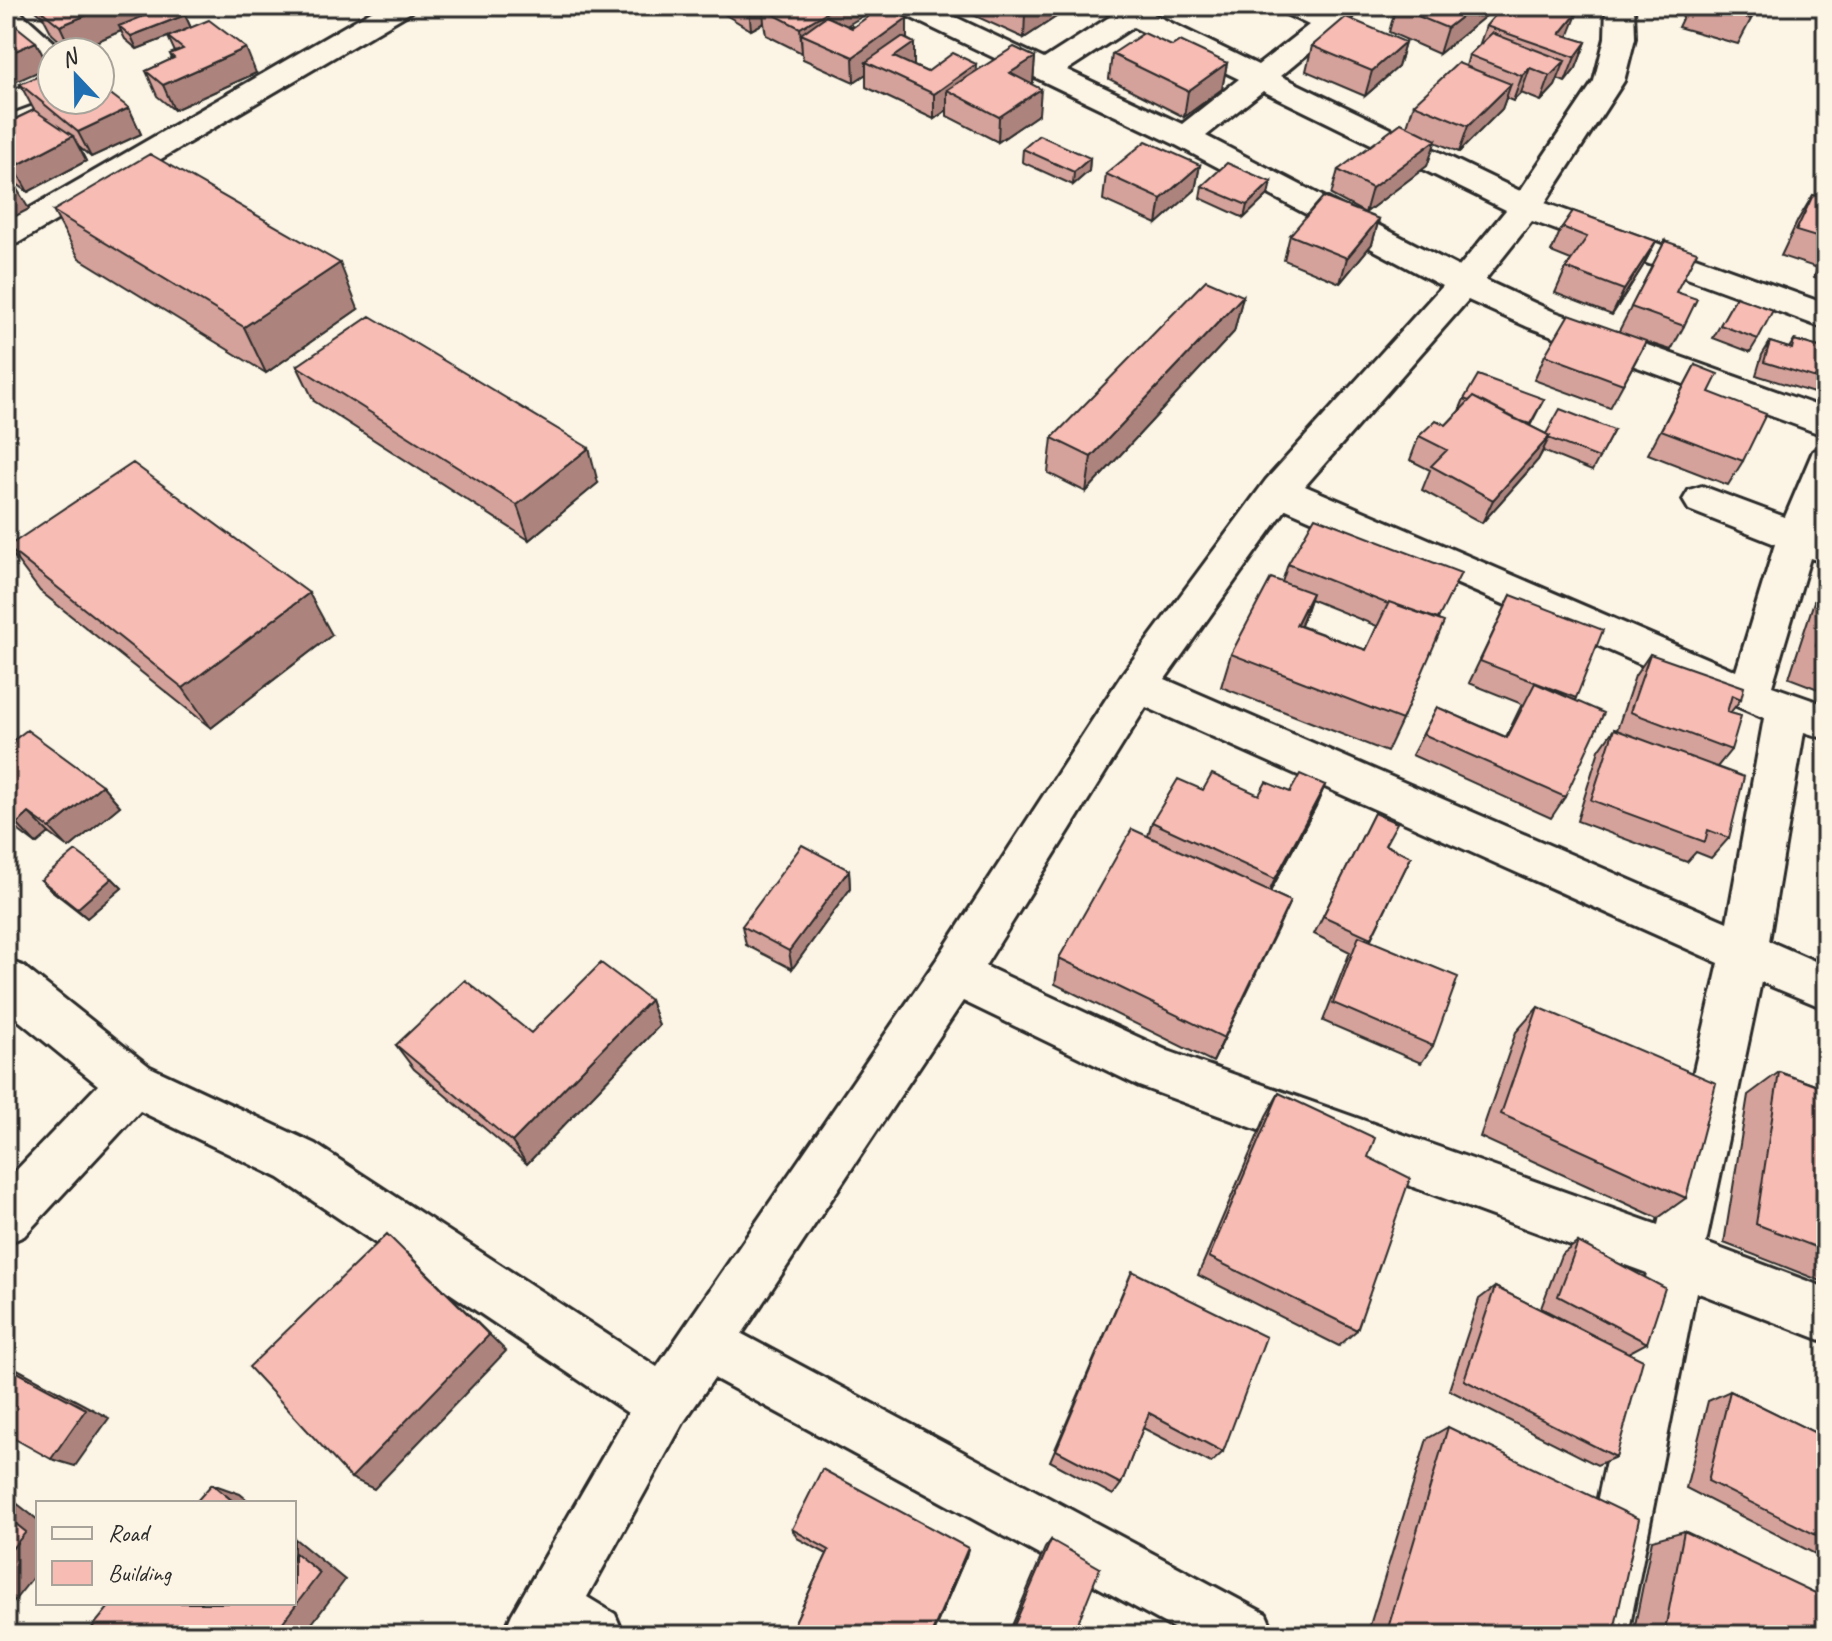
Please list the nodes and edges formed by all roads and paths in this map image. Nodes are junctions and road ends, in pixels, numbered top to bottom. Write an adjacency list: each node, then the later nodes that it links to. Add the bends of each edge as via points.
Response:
1 (401, 6): 15 (street)
2 (909, 6): 9 (street)
3 (1292, 6): 7 (street)
4 (1620, 6): 16 (street, via 1620,38 1609,81)
5 (1131, 9): 9 (street); 10 (street)
6 (6, 14): 8 (street)
7 (1340, 14): 10 (street)
8 (36, 40)
9 (1046, 70): 14 (street)
10 (1263, 78): 14 (street); 16 (street)
11 (36, 92): 12 (street)
12 (6, 104)
13 (137, 125): 15 (street)
14 (1185, 137): 18 (street)
15 (161, 145): 17 (street)
16 (1526, 207): 18 (street); 19 (street)
17 (6, 236)
18 (1465, 282): 20 (street, via 1540,319); 22 (street)
19 (1826, 317)
20 (1826, 423)
21 (1826, 460): 24 (street)
22 (1279, 490): 25 (street); 26 (street)
23 (1702, 500): 24 (street)
24 (1812, 542): 26 (street)
25 (1138, 685): 27 (street); 28 (street)
26 (1787, 709): 27 (street)
27 (1744, 954): 30 (street); 33 (street)
28 (954, 974): 33 (street, via 1156,1070); 35 (street)
29 (6, 981): 31 (street)
30 (1826, 988)
31 (133, 1083): 32 (street); 36 (street, via 297,1161)
32 (6, 1218)
33 (1676, 1260): 34 (street); 39 (street)
34 (1826, 1315)
35 (704, 1343): 36 (street); 38 (street)
36 (664, 1404): 37 (street)
37 (559, 1626)
38 (1245, 1635)
39 (1598, 1635)

